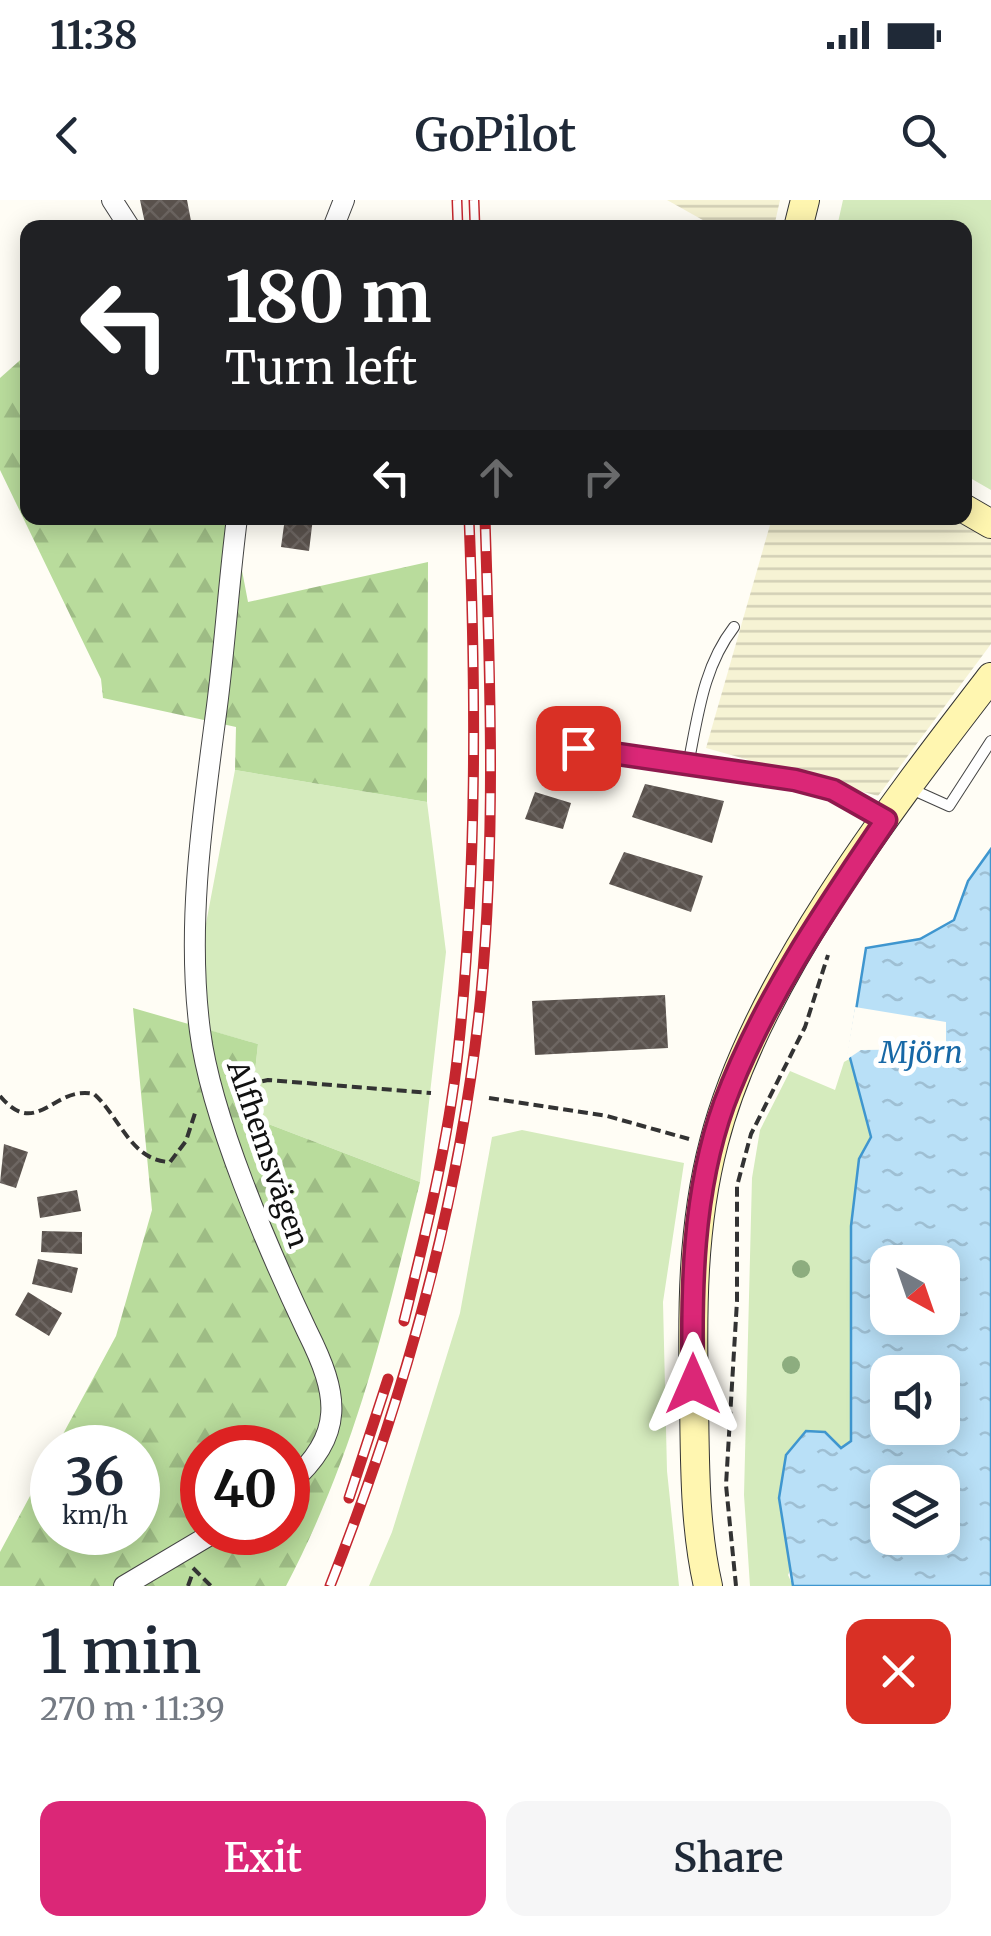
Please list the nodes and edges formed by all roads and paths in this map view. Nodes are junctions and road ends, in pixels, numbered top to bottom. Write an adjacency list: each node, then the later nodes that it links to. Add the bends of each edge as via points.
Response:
1 (236, 525): 12 (street, Alfhemsvägen, via 194,937 200,1032 214,1098 333,1398 332,1425)
2 (734, 627): 6 (lane, via 706,677)
3 (991, 677): 7 (street)
4 (991, 740): 7 (lane, via 949,806)
5 (578, 748): 6 (lane)
6 (688, 764): 8 (lane, via 833,790)
7 (908, 787): 8 (street)
8 (886, 820): 11 (street, via 786,974 724,1104)
9 (830, 946): 18 (path, via 805,1027 751,1134 737,1186 726,1484)
10 (489, 1098): 11 (path, via 607,1116)
11 (713, 1146): 17 (street, via 695,1239 692,1350 696,1483)
12 (310, 1460)
13 (180, 1553): 15 (street)
14 (194, 1570): 16 (path)
15 (124, 1586)
16 (188, 1586)
17 (708, 1586)
18 (736, 1586)

